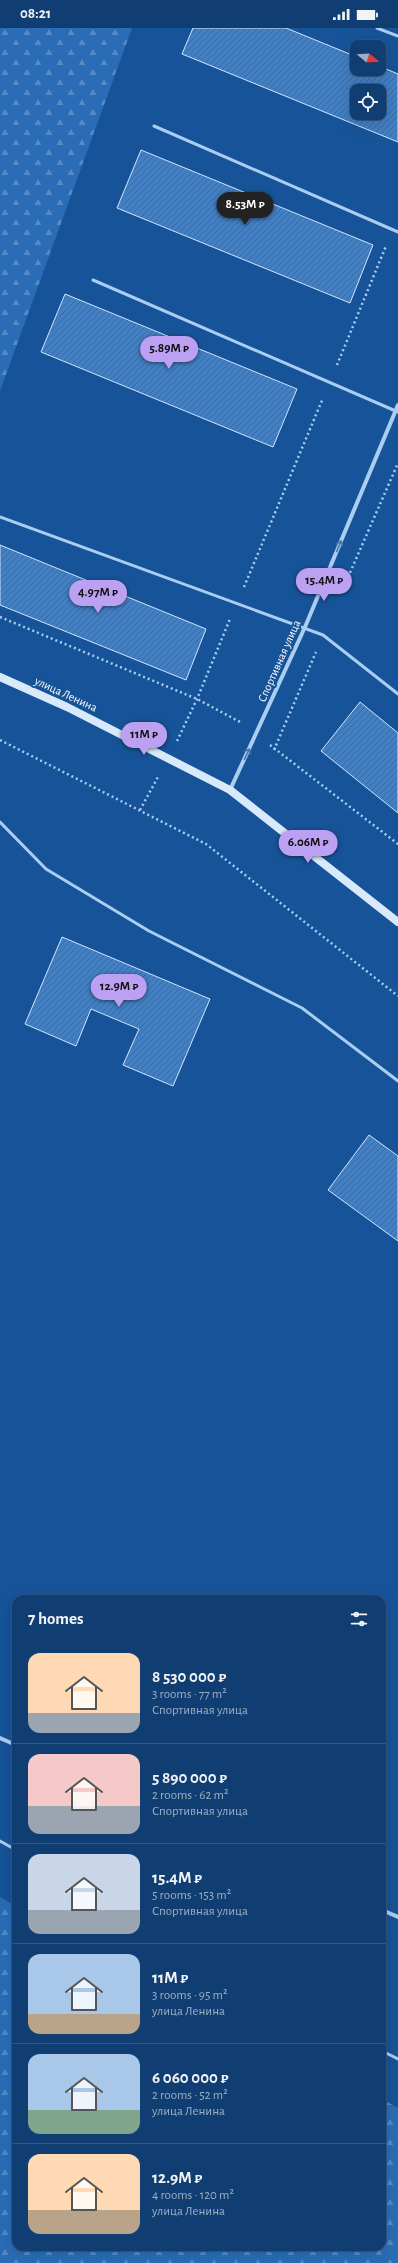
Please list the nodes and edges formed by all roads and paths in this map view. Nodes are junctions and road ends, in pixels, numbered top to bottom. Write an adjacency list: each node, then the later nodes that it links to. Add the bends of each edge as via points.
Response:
1 (377, 28): 2 (lane)
2 (398, 36)
3 (154, 126): 4 (lane)
4 (393, 230): 5 (lane); 7 (path)
5 (398, 232)
6 (93, 280): 7 (lane)
7 (329, 383): 9 (lane); 11 (path)
8 (398, 406): 9 (street, Спортивная улица)
9 (397, 412): 13 (street, Спортивная улица, one-way to 9)
10 (0, 517): 11 (lane)
11 (237, 603): 13 (lane); 16 (path)
12 (0, 617): 16 (path)
13 (305, 627): 15 (lane, via 323,634); 17 (street, Спортивная улица)
14 (0, 677): 19 (main road, улица Ленина)
15 (398, 694)
16 (197, 699): 17 (path); 19 (path)
17 (258, 731): 20 (street, Спортивная улица, one-way to 17); 23 (path, via 274,750)
18 (0, 740): 21 (path)
19 (169, 757): 20 (main road, улица Ленина); 21 (path)
20 (230, 790): 24 (main road, улица Ленина)
21 (140, 810): 25 (path, via 206,844)
22 (0, 822): 26 (lane, via 46,869 150,931 302,1008)
23 (398, 844)
24 (398, 922)
25 (398, 996)
26 (398, 1081)
27 (0, 1738): 28 (street)
28 (12, 1743)
29 (0, 1841): 30 (lane)
30 (12, 1848)
31 (386, 1912): 32 (street)
32 (398, 1917)
33 (386, 2053): 34 (lane)
34 (398, 2059)

